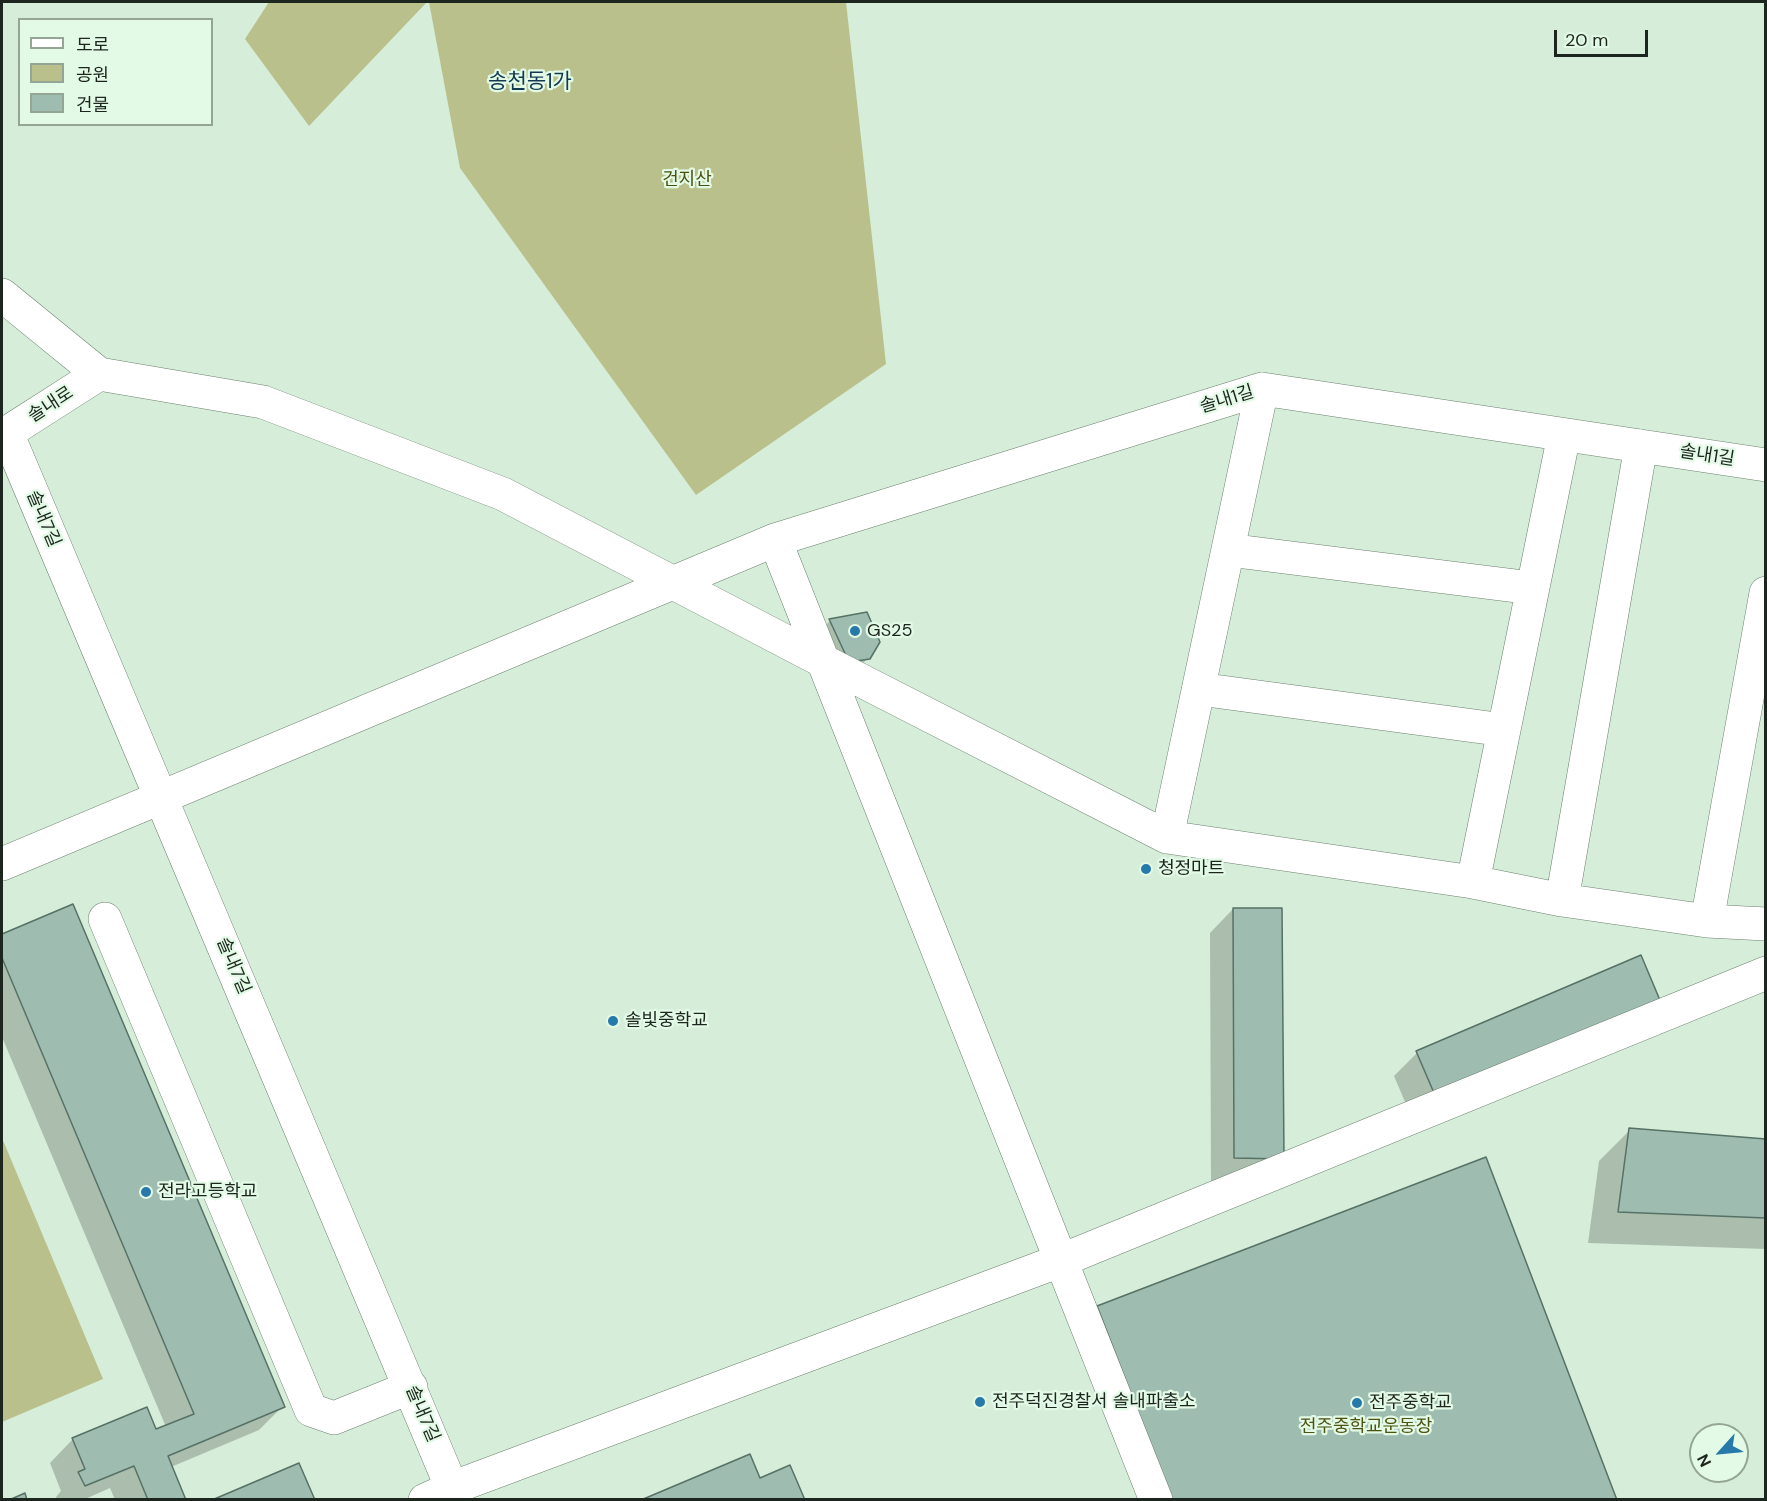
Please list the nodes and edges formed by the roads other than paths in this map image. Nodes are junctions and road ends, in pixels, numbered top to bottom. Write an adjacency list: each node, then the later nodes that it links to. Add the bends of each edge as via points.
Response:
1 (2, 295): 2 (street)
2 (99, 374): 4 (street, 솔내로); 10 (street, via 263,402 503,495)
3 (1262, 389): 5 (street, 솔내1길); 8 (street, 솔내1길); 9 (street)
4 (4, 435): 16 (street, 솔내7길)
5 (1564, 435): 6 (street, 솔내1길); 11 (street)
6 (1641, 446): 7 (street, 솔내1길); 20 (street)
7 (1766, 465)
8 (775, 540): 10 (street, 솔내1길); 13 (street)
9 (1228, 550): 11 (street); 14 (street)
10 (673, 582): 13 (street); 16 (street, 솔내1길)
11 (1532, 588): 15 (street)
12 (1766, 593): 22 (street)
13 (823, 661): 17 (street); 25 (street)
14 (1199, 689): 15 (street); 17 (street)
15 (1504, 730): 19 (street)
16 (160, 796): 18 (street, 솔내1길); 26 (street, 솔내7길)
17 (1167, 837): 19 (street)
18 (2, 864)
19 (1473, 882): 20 (street)
20 (1562, 900): 22 (street)
21 (105, 919): 26 (street, via 311,1410 334,1418)
22 (1707, 921): 23 (street)
23 (1766, 924)
24 (1766, 973): 25 (street)
25 (1062, 1260): 27 (street); 28 (street)
26 (411, 1388): 27 (street, 솔내7길)
27 (445, 1496)
28 (1156, 1500)

